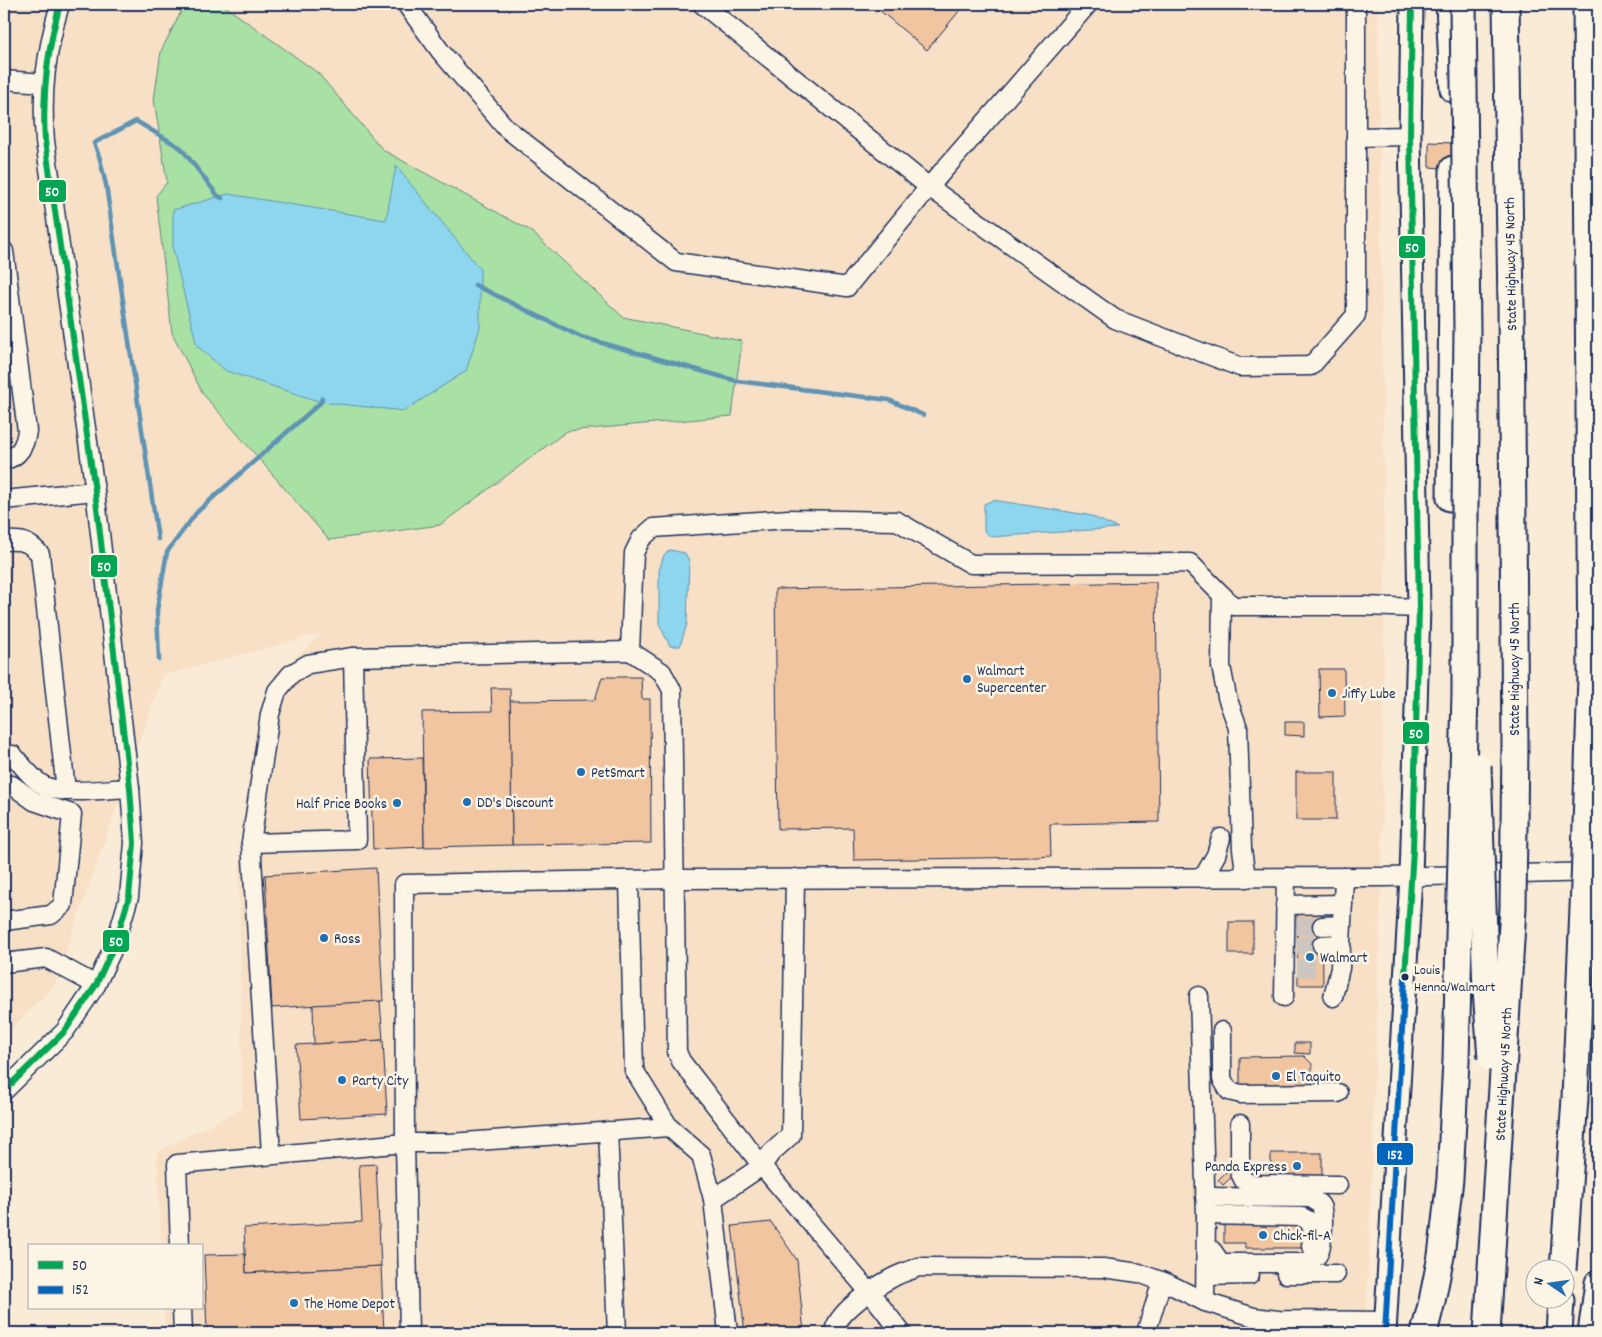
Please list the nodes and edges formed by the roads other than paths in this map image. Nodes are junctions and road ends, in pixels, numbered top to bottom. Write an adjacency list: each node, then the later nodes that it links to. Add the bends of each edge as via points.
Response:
1 (60, 4): 12 (street)
2 (406, 4): 17 (street, via 441,52 506,128 676,262 847,287)
3 (702, 4): 17 (street)
4 (1088, 4): 17 (street)
5 (1356, 4): 14 (street)
6 (1412, 4): 13 (main road)
7 (1449, 4): 15 (highway)
8 (1463, 4): 87 (highway, bridge, via 1467,330 1466,666 1456,1061 1450,1180 1442,1246)
9 (1506, 4): 61 (highway, State Highway 45 North, bridge, via 1515,746 1513,908)
10 (1586, 4): 70 (highway, bridge, via 1591,677 1575,1098)
11 (4, 80): 12 (street)
12 (44, 83): 20 (street, via 48,169)
13 (1410, 136): 14 (street); 24 (main road)
14 (1356, 137): 17 (street, via 1356,315 1311,366 1240,366 1115,319)
15 (1455, 144)
16 (1453, 170): 61 (highway, bridge, via 1450,498 1476,719 1486,990)
17 (929, 187)
18 (4, 251): 19 (street, via 27,431 26,440 17,455)
19 (4, 460)
20 (94, 491): 21 (street); 29 (street)
21 (4, 500)
22 (4, 541): 30 (street, via 18,540 31,544 40,554)
23 (1222, 595): 24 (street, via 1233,606); 25 (street, via 1190,563 971,564 897,521 790,519 652,528 634,553); 38 (street, via 1222,666 1227,697 1238,728)
24 (1418, 608): 34 (main road)
25 (630, 651): 26 (street); 40 (street, via 662,672 672,690)
26 (353, 657): 32 (street, via 308,664 291,674 277,691 270,714); 32 (street, via 357,840)
27 (4, 756): 30 (street, via 13,755 46,786)
28 (4, 786): 44 (street, via 12,786 34,801 72,814 63,906 51,915)
29 (130, 788): 30 (street); 50 (street, via 134,843 129,897 115,944)
30 (66, 790)
31 (1221, 838): 37 (street)
32 (251, 843): 62 (street)
33 (1598, 872): 34 (street)
34 (1412, 876): 35 (street); 79 (main road)
35 (1344, 877): 39 (street); 43 (street)
36 (794, 878): 37 (street); 40 (street); 63 (street, via 792,1135 771,1153)
37 (1203, 878): 38 (street)
38 (1246, 878): 39 (street)
39 (1286, 878): 42 (street)
40 (674, 879): 41 (street); 63 (street, via 677,1052)
41 (629, 880): 58 (street, via 634,1070); 60 (street, via 404,884)
42 (1285, 904): 43 (street); 52 (street, via 1291,926 1291,968)
43 (1343, 904): 45 (street)
44 (4, 921)
45 (1341, 925): 46 (street); 47 (street)
46 (1322, 926)
47 (1341, 944): 48 (street); 53 (street, via 1332,968)
48 (1322, 945)
49 (4, 963): 50 (street, via 46,958)
50 (96, 985): 55 (street, via 65,1031)
51 (1199, 996): 65 (street)
52 (1284, 997)
53 (1333, 997)
54 (1222, 1031): 56 (street, via 1222,1079 1229,1090 1241,1094)
55 (5, 1091)
56 (1338, 1093)
57 (1240, 1124): 64 (street, via 1240,1173 1244,1181)
58 (669, 1126): 59 (street); 66 (street, via 701,1155)
59 (608, 1131): 60 (street, via 450,1143); 82 (street)
60 (404, 1143): 62 (street); 81 (street)
61 (1498, 1152): 88 (highway, State Highway 45 North)
62 (271, 1154): 69 (street, via 178,1164)
63 (762, 1166): 66 (street); 75 (street)
64 (1338, 1186)
65 (1205, 1197): 67 (street); 68 (street, via 1311,1198 1322,1208 1322,1246 1312,1260 1303,1263 1220,1263)
66 (712, 1199): 83 (street)
67 (1206, 1215): 68 (street); 68 (street, via 1302,1217 1312,1226 1313,1235 1310,1248 1304,1254 1224,1254)
68 (1209, 1243): 72 (street)
69 (180, 1244)
70 (1564, 1260)
71 (1336, 1274): 72 (street)
72 (1206, 1276): 76 (street)
73 (1162, 1281): 75 (street, via 1140,1273 1103,1268 918,1268 893,1277); 76 (street); 86 (street)
74 (1598, 1283): 90 (highway)
75 (870, 1293): 84 (street, via 848,1310 834,1327); 85 (street)
76 (1205, 1302): 79 (street, via 1254,1317)
77 (182, 1310): 80 (street)
78 (1560, 1310): 89 (highway)
79 (1385, 1327)
80 (183, 1333)
81 (409, 1333)
82 (617, 1333)
83 (728, 1333)
84 (834, 1333)
85 (902, 1333)
86 (1146, 1333)
87 (1424, 1333)
88 (1487, 1333)
89 (1559, 1333)
90 (1591, 1333)

